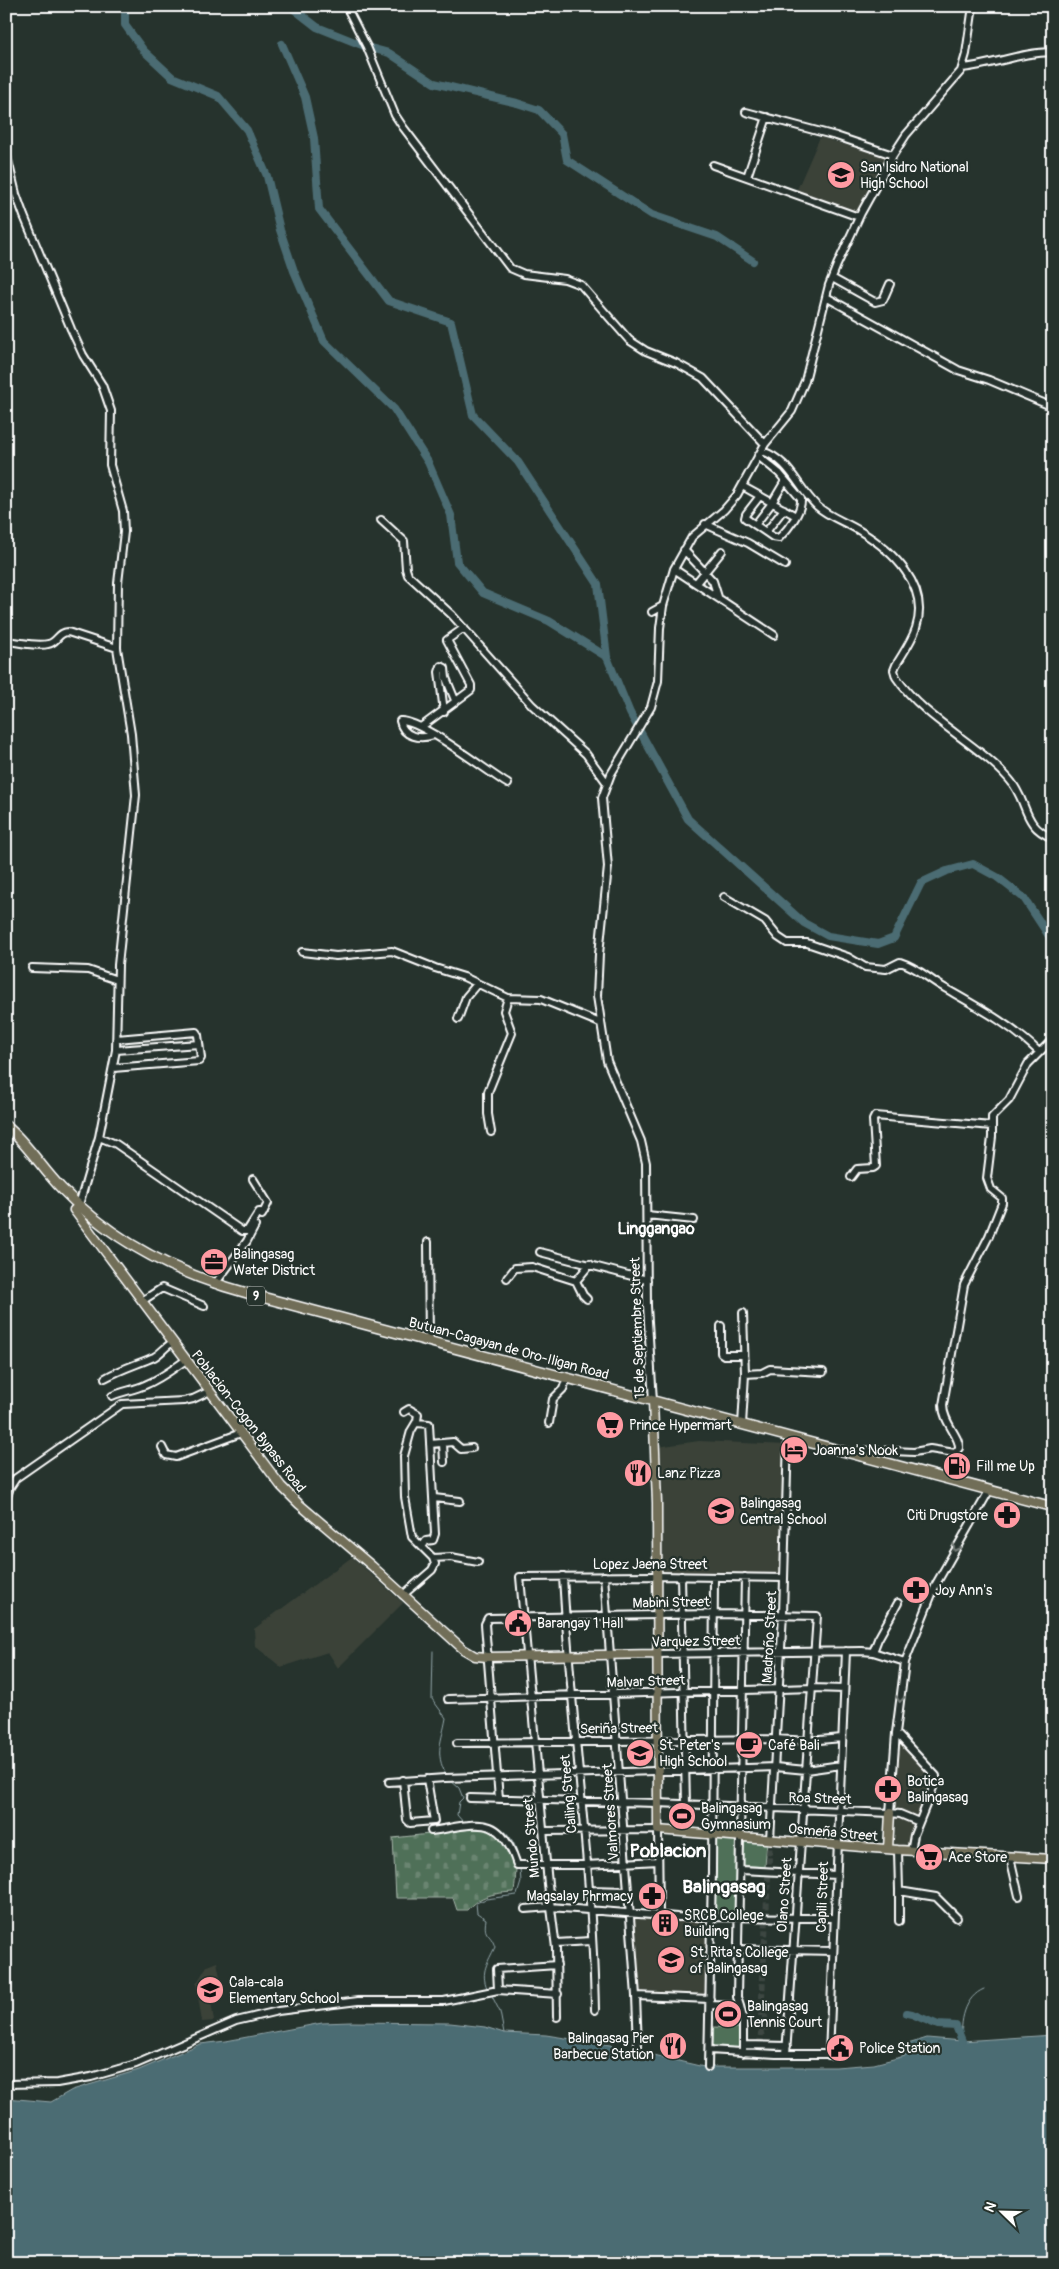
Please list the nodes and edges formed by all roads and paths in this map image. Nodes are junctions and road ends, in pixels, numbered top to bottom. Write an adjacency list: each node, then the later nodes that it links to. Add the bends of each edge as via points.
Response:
1 (346, 6): 16 (street, via 402,127 510,268 518,273 565,279 581,285 629,340 703,378)
2 (973, 6): 4 (street)
3 (1053, 52): 4 (street, via 1015,56)
4 (962, 68): 8 (street, 15 de Septiembre Street)
5 (746, 112): 6 (street)
6 (767, 117): 8 (street); 10 (street)
7 (6, 152): 40 (street, via 24,216 71,329 102,385 111,411 110,465 124,532 118,582)
8 (893, 155): 11 (street, 15 de Septiembre Street)
9 (713, 165): 10 (street)
10 (747, 177): 11 (street)
11 (859, 217): 12 (street, 15 de Septiembre Street)
12 (832, 278): 13 (street, via 875,302 883,300); 14 (street, 15 de Septiembre Street)
13 (890, 284)
14 (826, 297): 15 (street, via 958,370); 16 (street, 15 de Septiembre Street, via 800,394 792,411)
15 (1053, 407)
16 (765, 444): 17 (street, 15 de Septiembre Street)
17 (760, 454): 18 (street); 19 (street, 15 de Septiembre Street); 47 (street, via 773,455 818,506 870,538 908,574 918,592 919,619 894,670 896,677 940,724 966,741 1008,778 1018,791 1032,824)
18 (785, 481): 21 (street); 23 (street, via 801,499)
19 (742, 486): 20 (street); 25 (street, 15 de Septiembre Street, via 731,503)
20 (760, 496): 21 (street); 26 (street, via 745,517)
21 (772, 503): 22 (street); 26 (street)
22 (784, 509): 23 (street); 27 (street)
23 (796, 516): 27 (street, via 779,538)
24 (381, 520): 37 (street, via 404,541 408,575)
25 (705, 524): 28 (street, 15 de Septiembre Street); 30 (street, via 748,543)
26 (755, 525): 27 (street)
27 (766, 532)
28 (684, 550): 31 (street, 15 de Septiembre Street); 32 (street)
29 (722, 551): 32 (street)
30 (785, 565)
31 (674, 569): 33 (street); 35 (street, 15 de Septiembre Street)
32 (705, 572): 33 (street); 34 (street, via 715,583)
33 (696, 582): 34 (street)
34 (718, 597): 38 (street)
35 (663, 606): 36 (street); 45 (street, 15 de Septiembre Street, via 658,688 648,712)
36 (652, 612)
37 (464, 628): 41 (street, via 447,640 472,686 470,691); 45 (street, via 532,705 586,754)
38 (774, 636)
39 (6, 641): 40 (street, via 46,645 68,632)
40 (117, 648): 51 (street, via 136,786)
41 (455, 700): 42 (street); 42 (street, via 445,668 441,666)
42 (444, 712): 43 (street)
43 (421, 728): 44 (street); 44 (street, via 403,720 400,722 412,737)
44 (434, 735): 46 (street)
45 (607, 783): 55 (street, 15 de Septiembre Street, via 602,798 608,866 599,954 597,996)
46 (508, 784)
47 (1053, 838)
48 (724, 897): 60 (street, via 765,921 772,932 787,943 807,943 848,957 865,968 886,969 900,962 923,972 988,1012)
49 (302, 952): 52 (street, via 336,956 387,950)
50 (32, 968): 51 (street, via 88,970)
51 (117, 980): 56 (street)
52 (477, 984): 53 (street); 54 (street, via 466,997)
53 (508, 998): 55 (street, via 541,999); 64 (street, via 504,1011 512,1033 488,1092)
54 (458, 1020)
55 (600, 1023): 70 (street, 15 de Septiembre Street, via 607,1062 643,1149 647,1170)
56 (117, 1039): 58 (street, via 194,1032 198,1033); 59 (street)
57 (1053, 1039): 60 (street)
58 (199, 1044): 59 (street); 61 (street, via 199,1061)
59 (116, 1050): 61 (street)
60 (1039, 1052): 63 (street, via 1026,1068 1009,1100 993,1115)
61 (113, 1068): 65 (street)
62 (6, 1126): 68 (highway, Butuan-Cagayan de Oro-Iligan Road / 9)
63 (992, 1126): 66 (street, via 875,1116 876,1166 857,1169); 105 (street, via 987,1178 1002,1203 964,1285 943,1405 945,1419 959,1448 955,1453 927,1449 914,1452 869,1450)
64 (491, 1132)
65 (99, 1137): 68 (street); 69 (street, via 116,1144 242,1231 247,1231 259,1212)
66 (851, 1176)
67 (254, 1179): 69 (street, via 268,1203)
68 (79, 1205): 77 (highway, Butuan-Cagayan de Oro-Iligan Road / 9, via 144,1252); 80 (main road, Poblacion-Cogon Bypass Road, via 74,1210)
69 (264, 1212): 77 (street, via 247,1242)
70 (647, 1216): 71 (street); 76 (street, 15 de Septiembre Street)
71 (694, 1220)
72 (428, 1242): 84 (street)
73 (540, 1252): 74 (street)
74 (590, 1264): 76 (street); 78 (street)
75 (507, 1278): 78 (street, via 515,1268 527,1266)
76 (647, 1280): 94 (street, 15 de Septiembre Street)
77 (215, 1284): 84 (highway, Butuan-Cagayan de Oro-Iligan Road / 9)
78 (577, 1284): 79 (street)
79 (587, 1299)
80 (142, 1301): 81 (street, via 162,1288); 85 (main road, Poblacion-Cogon Bypass Road)
81 (204, 1306)
82 (743, 1313): 86 (street)
83 (721, 1326): 86 (street, via 721,1353)
84 (429, 1341): 91 (highway, Butuan-Cagayan de Oro-Iligan Road / 9)
85 (173, 1342): 87 (main road, Poblacion-Cogon Bypass Road); 90 (street, via 156,1356)
86 (744, 1355): 89 (street)
87 (186, 1360): 92 (main road, Poblacion-Cogon Bypass Road); 93 (street, via 154,1381)
88 (823, 1372): 89 (street, via 770,1369 760,1374)
89 (745, 1374): 98 (street)
90 (105, 1378)
91 (567, 1378): 94 (highway, Butuan-Cagayan de Oro-Iligan Road / 9); 97 (street, via 563,1389 553,1399)
92 (210, 1391): 99 (main road, Poblacion-Cogon Bypass Road); 109 (street, via 184,1401 122,1404 16,1478)
93 (112, 1396)
94 (653, 1401): 98 (highway, Butuan-Cagayan de Oro-Iligan Road / 9); 117 (main road, 15 de Septiembre Street)
95 (404, 1412): 96 (street, via 409,1409 418,1414)
96 (416, 1423): 102 (street, via 429,1424); 112 (street, via 404,1456 404,1492 411,1535)
97 (549, 1423)
98 (742, 1425): 100 (highway, Butuan-Cagayan de Oro-Iligan Road / 9)
99 (241, 1433): 103 (street, via 176,1457 166,1454); 123 (main road, Poblacion-Cogon Bypass Road, via 290,1496)
100 (788, 1437): 105 (highway, Butuan-Cagayan de Oro-Iligan Road / 9); 121 (street, Madroño Street)
101 (443, 1443): 102 (street); 104 (street, via 454,1442 461,1449); 106 (street)
102 (430, 1444): 108 (street)
103 (162, 1447)
104 (472, 1448)
105 (861, 1457): 107 (highway, Butuan-Cagayan de Oro-Iligan Road / 9)
106 (444, 1462)
107 (989, 1491): 111 (highway, Butuan-Cagayan de Oro-Iligan Road / 9); 146 (street, one-way to 146, via 936,1584)
108 (434, 1498): 110 (street); 112 (street, via 434,1536)
109 (6, 1500)
110 (460, 1501)
111 (1053, 1507)
112 (422, 1547): 113 (street)
113 (433, 1558): 114 (street, via 451,1557); 123 (street, via 432,1570)
114 (478, 1562)
115 (563, 1576): 116 (street, Lopez Jaena Street); 122 (street, Lopez Jaena Street, via 523,1576); 130 (street, Cailing Street)
116 (604, 1576): 117 (street, Lopez Jaena Street); 131 (street, Valmores Street)
117 (656, 1576): 118 (street, Lopez Jaena Street); 128 (main road, 15 de Septiembre Street)
118 (681, 1576): 119 (street, Lopez Jaena Street); 129 (street)
119 (714, 1577): 120 (street, Lopez Jaena Street); 125 (street)
120 (746, 1577): 121 (street, Lopez Jaena Street); 126 (street)
121 (784, 1578): 127 (street, Madroño Street)
122 (519, 1580): 132 (street, Mundo Street)
123 (404, 1595): 145 (main road, Poblacion-Cogon Bypass Road, via 463,1649 474,1656)
124 (898, 1603): 137 (street)
125 (714, 1614): 126 (street, Mabini Street); 129 (street, Mabini Street); 141 (street)
126 (745, 1614): 127 (street, Mabini Street); 138 (street)
127 (783, 1614): 133 (street, Mabini Street, via 814,1614); 135 (street, Madroño Street)
128 (656, 1615): 129 (street, Mabini Street); 131 (street, Mabini Street); 139 (main road, 15 de Septiembre Street)
129 (682, 1615): 140 (street)
130 (565, 1616): 131 (street, Mabini Street); 132 (street, Mabini Street); 143 (street, Cailing Street)
131 (608, 1616): 144 (street, Valmores Street)
132 (522, 1617): 142 (street, Mundo Street); 145 (street, Mabini Street, via 486,1620)
133 (818, 1619): 136 (street, Olano Street)
134 (846, 1651): 136 (street, Varquez Street); 137 (street, Varquez Street); 149 (street, Capili Street)
135 (781, 1652): 136 (street, Varquez Street); 138 (street, Varquez Street); 148 (street, Madroño Street)
136 (815, 1652): 147 (street, Olano Street)
137 (873, 1652): 146 (street, Varquez Street)
138 (744, 1653): 141 (street, Varquez Street); 150 (street)
139 (656, 1654): 140 (street, Varquez Street); 144 (main road, Varquez Street); 153 (main road, 15 de Septiembre Street)
140 (683, 1654): 141 (street, Varquez Street); 151 (street)
141 (713, 1654): 152 (street)
142 (526, 1656): 143 (main road, Varquez Street); 145 (main road, Varquez Street); 157 (street, Mundo Street)
143 (567, 1656): 144 (main road, Varquez Street); 155 (street, Cailing Street)
144 (610, 1656): 154 (street, Valmores Street)
145 (487, 1658): 156 (street)
146 (905, 1662): 159 (street, one-way to 159)
147 (813, 1688): 148 (street, Malvar Street); 149 (street, Malvar Street); 168 (street, Olano Street)
148 (778, 1689): 150 (street, Malvar Street); 161 (street, Madroño Street)
149 (844, 1689): 160 (street, Capili Street)
150 (744, 1690): 152 (street, Malvar Street); 166 (street)
151 (683, 1692): 152 (street, Malvar Street); 153 (street, Malvar Street); 164 (street)
152 (712, 1692): 165 (street)
153 (656, 1693): 154 (street, Malvar Street); 163 (main road, 15 de Septiembre Street)
154 (614, 1695): 155 (street, Malvar Street); 162 (street, Valmores Street)
155 (571, 1696): 157 (street, Malvar Street); 167 (street, Cailing Street)
156 (490, 1697): 157 (street, Malvar Street); 158 (street, Malvar Street); 169 (street)
157 (531, 1697): 170 (street, Mundo Street)
158 (448, 1698)
159 (896, 1733): 198 (street); 199 (street, via 936,1776)
160 (842, 1738): 168 (street, Seriña Street); 172 (street, Capili Street)
161 (776, 1739): 166 (street, Seriña Street); 168 (street, Seriña Street); 173 (street, Madroño Street)
162 (617, 1740): 163 (street, Seriña Street); 167 (street, Seriña Street); 179 (street, Valmores Street)
163 (657, 1740): 164 (street, Seriña Street); 178 (main road, 15 de Septiembre Street)
164 (684, 1740): 165 (street, Seriña Street); 175 (street)
165 (713, 1740): 166 (street, Seriña Street); 176 (street)
166 (744, 1740): 174 (street)
167 (576, 1741): 170 (street, Seriña Street); 180 (street, Cailing Street)
168 (808, 1741): 177 (street, Olano Street)
169 (496, 1742): 170 (street, Seriña Street); 171 (street, Seriña Street); 182 (street)
170 (535, 1742): 181 (street, Mundo Street)
171 (457, 1743)
172 (841, 1765): 177 (street); 197 (street, Capili Street)
173 (775, 1768): 174 (street); 177 (street); 195 (street, Madroño Street)
174 (742, 1769): 176 (street); 194 (street)
175 (684, 1770): 176 (street); 178 (street); 192 (street)
176 (713, 1770): 193 (street)
177 (806, 1770): 196 (street, Olano Street)
178 (657, 1771): 179 (street); 191 (main road, 15 de Septiembre Street)
179 (620, 1773): 180 (street); 190 (street, Valmores Street)
180 (579, 1774): 181 (street); 189 (street, Cailing Street)
181 (538, 1776): 182 (street); 188 (street, Mundo Street)
182 (498, 1777): 183 (street); 187 (street)
183 (427, 1779): 184 (street); 184 (street, via 434,1821 410,1823)
184 (403, 1780): 185 (street)
185 (389, 1782)
186 (470, 1798): 187 (street, Roa Street)
187 (499, 1799): 188 (street, Roa Street)
188 (540, 1800): 189 (street, Roa Street); 204 (street, Mundo Street)
189 (582, 1802): 190 (street, Roa Street); 200 (street, Cailing Street)
190 (622, 1802): 191 (street, Roa Street); 201 (street, Valmores Street)
191 (657, 1803): 192 (street, Roa Street); 202 (main road, 15 de Septiembre Street)
192 (686, 1804): 193 (street, Roa Street)
193 (713, 1805): 194 (street, Roa Street); 205 (street)
194 (742, 1807): 195 (street, Roa Street); 206 (street)
195 (772, 1808): 196 (street, Roa Street); 207 (street, Madroño Street)
196 (803, 1810): 197 (street, Roa Street); 208 (street, Olano Street)
197 (838, 1812): 198 (street, Roa Street); 209 (street, Capili Street)
198 (890, 1813): 199 (street, Roa Street); 210 (main road)
199 (919, 1822): 212 (street)
200 (584, 1830): 201 (street, Osmeña Street); 204 (street, Osmeña Street); 218 (street, Cailing Street)
201 (623, 1830): 202 (street, Osmeña Street); 216 (street, Valmores Street)
202 (658, 1830): 205 (main road, Osmeña Street); 215 (street, 15 de Septiembre Street)
203 (431, 1831): 217 (street, via 490,1826 507,1840 517,1865)
204 (543, 1831): 217 (street, Mundo Street)
205 (712, 1834): 206 (main road, Osmeña Street); 232 (street)
206 (741, 1836): 207 (main road, Osmeña Street); 219 (street)
207 (770, 1839): 208 (main road, Osmeña Street)
208 (801, 1842): 209 (main road, Osmeña Street); 220 (street, Olano Street)
209 (837, 1844): 210 (main road, Osmeña Street); 221 (street, Capili Street)
210 (888, 1849): 211 (main road, Osmeña Street)
211 (898, 1850): 212 (main road, Osmeña Street); 224 (street)
212 (911, 1851): 213 (main road, Osmeña Street)
213 (1010, 1857): 214 (main road, Osmeña Street); 225 (street)
214 (1053, 1859)
215 (658, 1861): 216 (street); 230 (street, 15 de Septiembre Street)
216 (625, 1862): 218 (street); 223 (street, Valmores Street)
217 (546, 1865): 218 (street); 226 (street, Mundo Street)
218 (586, 1865): 222 (street, Cailing Street)
219 (741, 1870): 220 (street); 231 (street)
220 (799, 1873): 221 (street); 233 (street, Olano Street)
221 (836, 1875): 234 (street, Capili Street)
222 (588, 1890): 223 (street); 228 (street, Cailing Street)
223 (628, 1891): 229 (street, Valmores Street)
224 (899, 1891): 235 (street, via 936,1898); 236 (street)
225 (1019, 1896)
226 (550, 1907): 227 (street); 228 (street); 238 (street, Mundo Street)
227 (525, 1909)
228 (589, 1910): 229 (street); 237 (street, Cailing Street)
229 (629, 1914): 230 (street); 245 (street, Valmores Street)
230 (659, 1916): 232 (street)
231 (739, 1917): 232 (street); 233 (street); 239 (street)
232 (711, 1918): 246 (street)
233 (795, 1918): 234 (street); 240 (street, Olano Street)
234 (834, 1918): 241 (street, Capili Street)
235 (957, 1918)
236 (899, 1921)
237 (591, 1941): 238 (street); 248 (street, Cailing Street)
238 (556, 1942): 242 (street, Mundo Street)
239 (738, 1949): 240 (street); 247 (street, via 737,1997)
240 (793, 1950): 241 (street); 251 (street, Olano Street)
241 (833, 1951): 256 (street, Capili Street)
242 (557, 1965): 243 (street, via 497,1969); 244 (street, Mundo Street)
243 (493, 1991): 244 (street); 259 (street, via 444,2001 351,2002 259,2014 136,2064 91,2077 57,2083)
244 (558, 1994): 249 (street, Mundo Street)
245 (636, 1996): 246 (street); 252 (street, Valmores Street)
246 (710, 2002): 247 (street); 253 (street)
247 (740, 2006): 250 (street)
248 (595, 2010)
249 (557, 2017)
250 (743, 2045): 251 (street); 254 (street)
251 (786, 2046): 255 (street, Olano Street)
252 (638, 2047)
253 (709, 2050): 254 (street); 258 (street)
254 (742, 2052): 255 (street)
255 (786, 2054): 256 (street)
256 (828, 2054): 257 (street)
257 (840, 2054)
258 (708, 2067)
259 (6, 2084)

